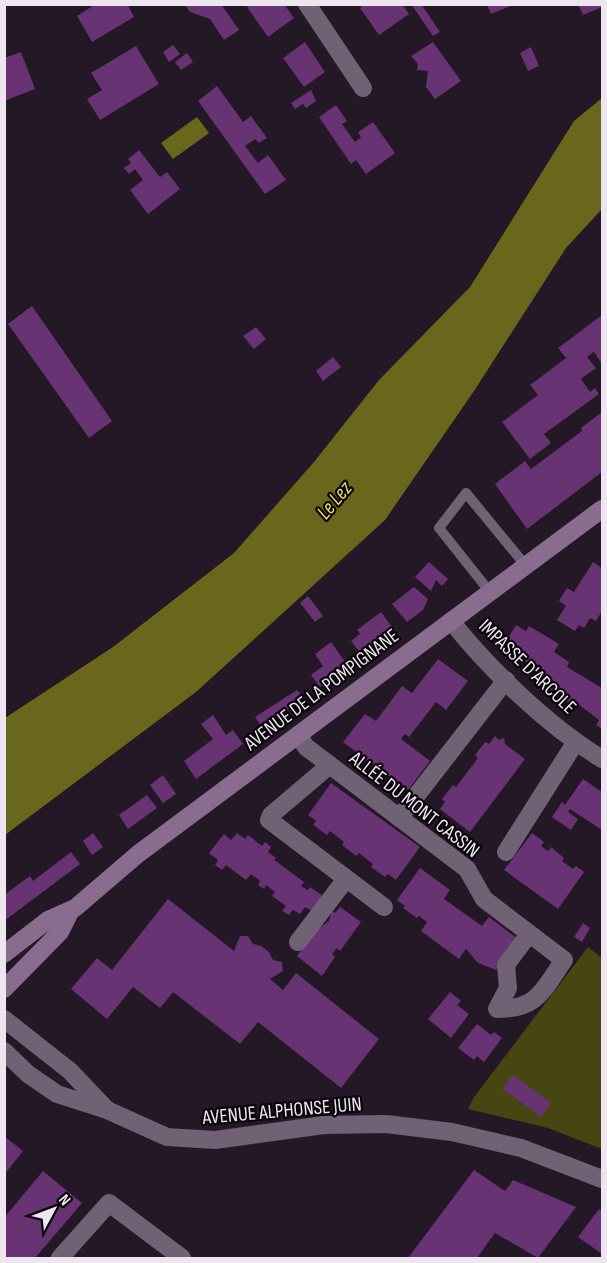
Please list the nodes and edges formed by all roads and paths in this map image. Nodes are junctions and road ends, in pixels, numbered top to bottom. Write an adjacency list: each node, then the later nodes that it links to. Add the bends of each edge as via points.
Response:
1 (307, 4): 2 (street)
2 (363, 88)
3 (603, 509): 4 (main road, AVENUE DE LA POMPIGNANE)
4 (526, 566): 5 (main road, AVENUE DE LA POMPIGNANE); 5 (lane, via 466,493 439,528)
5 (490, 592): 6 (main road, AVENUE DE LA POMPIGNANE)
6 (451, 621): 7 (street, IMPASSE D'ARCOLE); 8 (main road, AVENUE DE LA POMPIGNANE)
7 (506, 680): 9 (street, IMPASSE D'ARCOLE); 12 (street)
8 (298, 735): 11 (street, ALLÉE DU MONT CASSIN, via 306,747); 16 (main road, AVENUE DE LA POMPIGNANE, via 138,854)
9 (575, 743): 10 (street, IMPASSE D'ARCOLE); 13 (street, IMPASSE D'ARCOLE)
10 (603, 759)
11 (330, 765): 12 (street, ALLÉE DU MONT CASSIN); 14 (street, via 269,820)
12 (399, 818): 17 (street, ALLÉE DU MONT CASSIN, via 467,869 483,899)
13 (506, 852)
14 (346, 879): 15 (street); 18 (street)
15 (384, 907)
16 (71, 910): 19 (main road, AVENUE DE LA POMPIGNANE, via 48,920); 20 (main road, AVENUE DE LA POMPIGNANE, via 60,932)
17 (529, 934)
18 (298, 942)
19 (4, 954)
20 (4, 989)
21 (4, 1019): 23 (street, AVENUE ALPHONSE JUIN, via 70,1071)
22 (4, 1051): 23 (street, AVENUE ALPHONSE JUIN, via 57,1094)
23 (107, 1110): 24 (street, AVENUE ALPHONSE JUIN, via 167,1137 192,1140 324,1125 417,1127 521,1148)
24 (603, 1179)
25 (60, 1258): 26 (street, via 109,1203)
26 (182, 1258)

